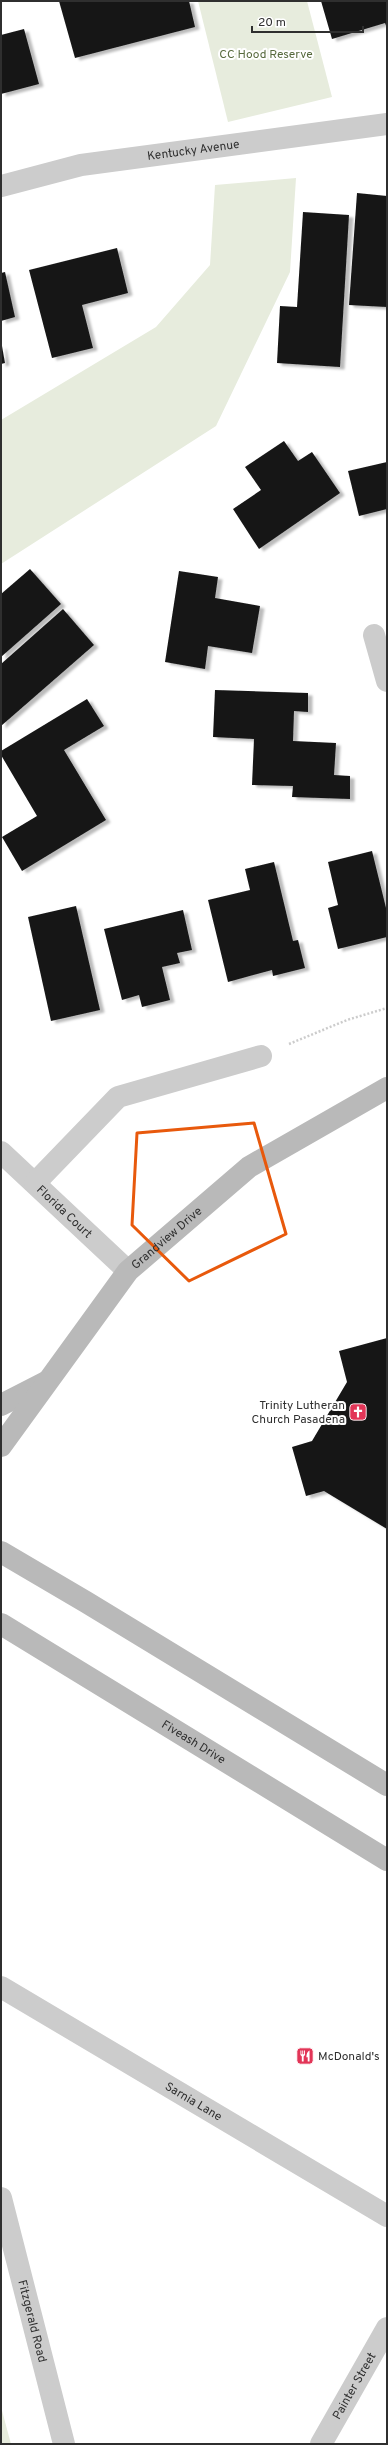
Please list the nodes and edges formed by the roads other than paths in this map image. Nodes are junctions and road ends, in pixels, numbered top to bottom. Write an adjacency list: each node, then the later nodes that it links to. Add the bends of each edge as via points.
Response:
1 (387, 124): 2 (street, Kentucky Avenue, via 81,165)
2 (1, 186)
3 (374, 635): 4 (street)
4 (387, 682)
5 (261, 1056): 8 (street, via 118,1097)
6 (387, 1088): 9 (main road, Grandview Drive, via 249,1167)
7 (1, 1152): 8 (street, Florida Court)
8 (34, 1183): 9 (street, Florida Court)
9 (128, 1271): 10 (main road, Grandview Drive)
10 (49, 1381): 11 (main road); 12 (main road, Grandview Drive)
11 (1, 1405)
12 (1, 1446)
13 (1, 1552): 15 (main road)
14 (1, 1624): 16 (main road, Fiveash Drive)
15 (387, 1785)
16 (387, 1860)
17 (1, 1987): 19 (street, Sarnia Lane)
18 (1, 2198): 21 (street, Fitzgerald Road)
19 (387, 2216)
20 (387, 2328): 22 (street, Painter Street)
21 (64, 2444)
22 (321, 2444)

